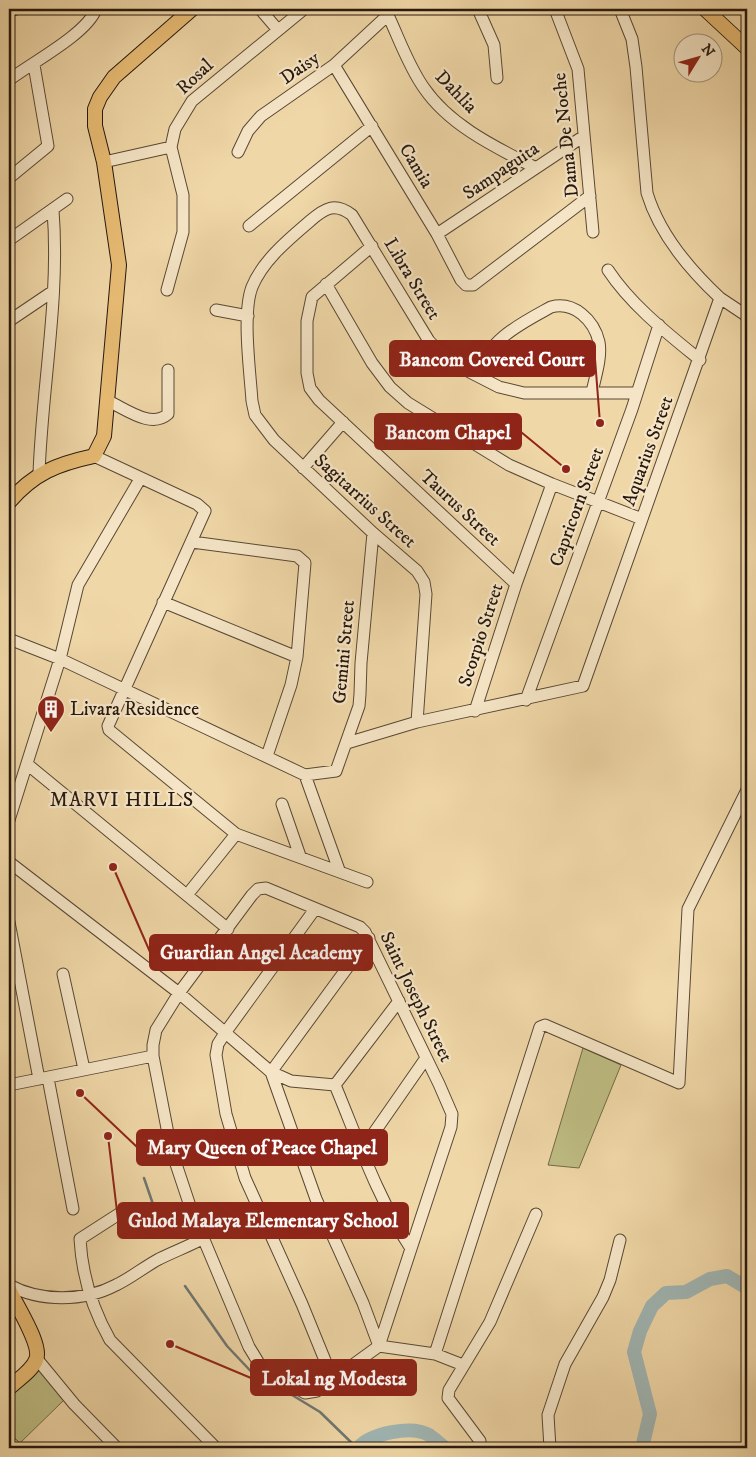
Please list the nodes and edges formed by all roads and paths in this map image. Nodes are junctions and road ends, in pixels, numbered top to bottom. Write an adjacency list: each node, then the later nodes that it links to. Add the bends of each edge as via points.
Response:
1 (16, 9): 11 (street)
2 (96, 9): 16 (street, via 90,22)
3 (192, 9): 24 (main road, via 114,77 100,96 95,109 95,126)
4 (260, 9): 13 (street)
5 (304, 9): 13 (street, Rosal)
6 (478, 9): 18 (street, via 494,45)
7 (555, 9): 21 (street, Dama De Noche, via 578,69)
8 (620, 9): 39 (street, via 632,39 647,193 652,211 701,280)
9 (704, 9): 15 (main road)
10 (715, 9): 14 (main road)
11 (9, 11)
12 (386, 12): 17 (street, Daisy); 25 (street, Dahlia, via 413,69 436,103 465,128)
13 (278, 30): 22 (street, Rosal, via 192,101 175,129)
14 (747, 38)
15 (747, 48)
16 (34, 64): 19 (street); 26 (street, via 48,146)
17 (334, 65): 20 (street, Camia); 23 (street, Daisy, via 261,116 248,131)
18 (497, 78)
19 (9, 80)
20 (372, 126): 30 (street); 32 (street, Camia)
21 (584, 136): 25 (street, Sampaguita); 27 (street, Dama De Noche)
22 (171, 147): 24 (street); 37 (street, via 183,195 183,232)
23 (238, 152)
24 (104, 162): 50 (main road, via 119,265)
25 (536, 168): 32 (street, Sampaguita)
26 (9, 178)
27 (590, 196): 31 (street, Dama De Noche); 32 (street, Camia, via 473,285 466,285 461,280)
28 (67, 199): 29 (street)
29 (54, 210): 33 (street); 38 (street)
30 (249, 226)
31 (593, 232)
32 (437, 234)
33 (9, 240)
34 (372, 246): 36 (street, Taurus Street); 41 (street, Libra Street, via 352,215 340,207 327,207 288,240 262,268 252,288); 47 (street, Libra Street, via 430,341 444,356)
35 (608, 270): 44 (street)
36 (326, 284): 51 (street, Taurus Street, via 312,297 308,309 307,373 310,388); 56 (street, via 372,363 390,387 408,403 509,465)
37 (167, 290)
38 (52, 292): 43 (street); 54 (street)
39 (720, 298): 42 (street); 45 (street, Aquarius Street)
40 (216, 310): 41 (street)
41 (248, 316): 53 (street, Sagitarrius Street, via 255,415 274,440)
42 (747, 316)
43 (9, 321)
44 (659, 325): 45 (street); 49 (street, Capricorn Street)
45 (700, 360): 59 (street, Aquarius Street)
46 (168, 370): 50 (street, via 168,414 161,420 150,421)
47 (478, 376): 48 (street, Libra Street, via 499,387 524,393); 48 (street, via 480,366 504,335 560,304 580,312 599,343)
48 (592, 392): 49 (street, Libra Street)
49 (636, 393): 58 (street, Capricorn Street)
50 (108, 401): 52 (main road, via 104,436)
51 (342, 422): 53 (street); 62 (street, Taurus Street)
52 (94, 456): 54 (main road, via 67,462); 55 (street)
53 (303, 468): 60 (street, Sagitarrius Street)
54 (39, 474): 57 (main road)
55 (140, 479): 61 (street, via 198,504 204,511); 66 (street, via 78,585)
56 (552, 484): 58 (street); 62 (street, Scorpio Street)
57 (9, 502)
58 (598, 502): 59 (street); 68 (street, Capricorn Street)
59 (642, 519): 68 (street, Aquarius Street, via 583,686)
60 (373, 534): 70 (street, Sagitarrius Street, via 407,562 424,582 426,594); 71 (street, Gemini Street, via 360,694)
61 (192, 542): 63 (street); 65 (street, via 302,559 305,566)
62 (516, 584): 69 (street, Scorpio Street)
63 (163, 602): 65 (street); 67 (street)
64 (9, 639): 66 (street)
65 (297, 657): 72 (street)
66 (60, 659): 67 (street); 73 (street)
67 (123, 689): 72 (street); 78 (street, via 108,730)
68 (526, 700): 69 (street, Aquarius Street)
69 (475, 711): 70 (street, Aquarius Street)
70 (417, 722): 71 (street, Aquarius Street)
71 (347, 743): 74 (street, Gemini Street, via 336,770)
72 (267, 756): 74 (street)
73 (26, 764): 77 (street); 83 (street)
74 (305, 775): 81 (street)
75 (747, 790): 109 (street, via 688,909 679,1083 545,1025 540,1026)
76 (282, 804): 79 (street)
77 (9, 820)
78 (236, 834): 79 (street); 83 (street)
79 (300, 856): 81 (street)
80 (9, 862): 89 (street)
81 (339, 870): 82 (street)
82 (367, 882)
83 (187, 896): 86 (street)
84 (315, 910): 86 (street, Saint Joseph Street, via 266,888 258,889); 87 (street, Saint Joseph Street, via 360,927); 91 (street)
85 (9, 922): 96 (street)
86 (228, 929): 89 (street, Saint Joseph Street)
87 (369, 938): 90 (street, Saint Joseph Street); 95 (street)
88 (63, 974): 94 (street)
89 (178, 993): 91 (street); 92 (street, Saint Joseph Street, via 156,1030)
90 (399, 1001): 93 (street, Saint Joseph Street); 98 (street)
91 (225, 1033): 95 (street); 112 (street, via 216,1055 226,1114 245,1178)
92 (153, 1056): 94 (street); 103 (street, Saint Joseph Street, via 171,1149)
93 (426, 1058): 99 (street); 105 (street, Saint Joseph Street, via 452,1120)
94 (84, 1069): 96 (street)
95 (272, 1072): 98 (street, via 292,1081); 108 (street, via 316,1199)
96 (43, 1079): 97 (street); 100 (street)
97 (9, 1085)
98 (335, 1085): 99 (street)
99 (362, 1150): 105 (street, via 374,1183)
100 (73, 1209)
101 (122, 1212): 107 (street, via 80,1240)
102 (536, 1214): 111 (street, via 490,1322)
103 (204, 1238): 107 (street, via 114,1286); 112 (street, Saint Joseph Street, via 260,1366 305,1392 317,1391)
104 (620, 1240): 119 (street, via 603,1297 564,1364 548,1415)
105 (410, 1247): 108 (street, Saint Joseph Street)
106 (9, 1287): 107 (street, via 24,1294 48,1297); 110 (main road, via 37,1347)
107 (90, 1294): 117 (street, via 110,1340)
108 (379, 1346): 109 (street); 112 (street, Saint Joseph Street)
109 (435, 1354): 111 (street)
110 (37, 1359): 113 (main road); 116 (street, via 74,1404)
111 (463, 1365): 118 (street, via 448,1390 448,1398 480,1441)
112 (333, 1380)
113 (9, 1388)
114 (9, 1441): 115 (street)
115 (16, 1448)
116 (117, 1448)
117 (216, 1448)
118 (480, 1448)
119 (550, 1448)

